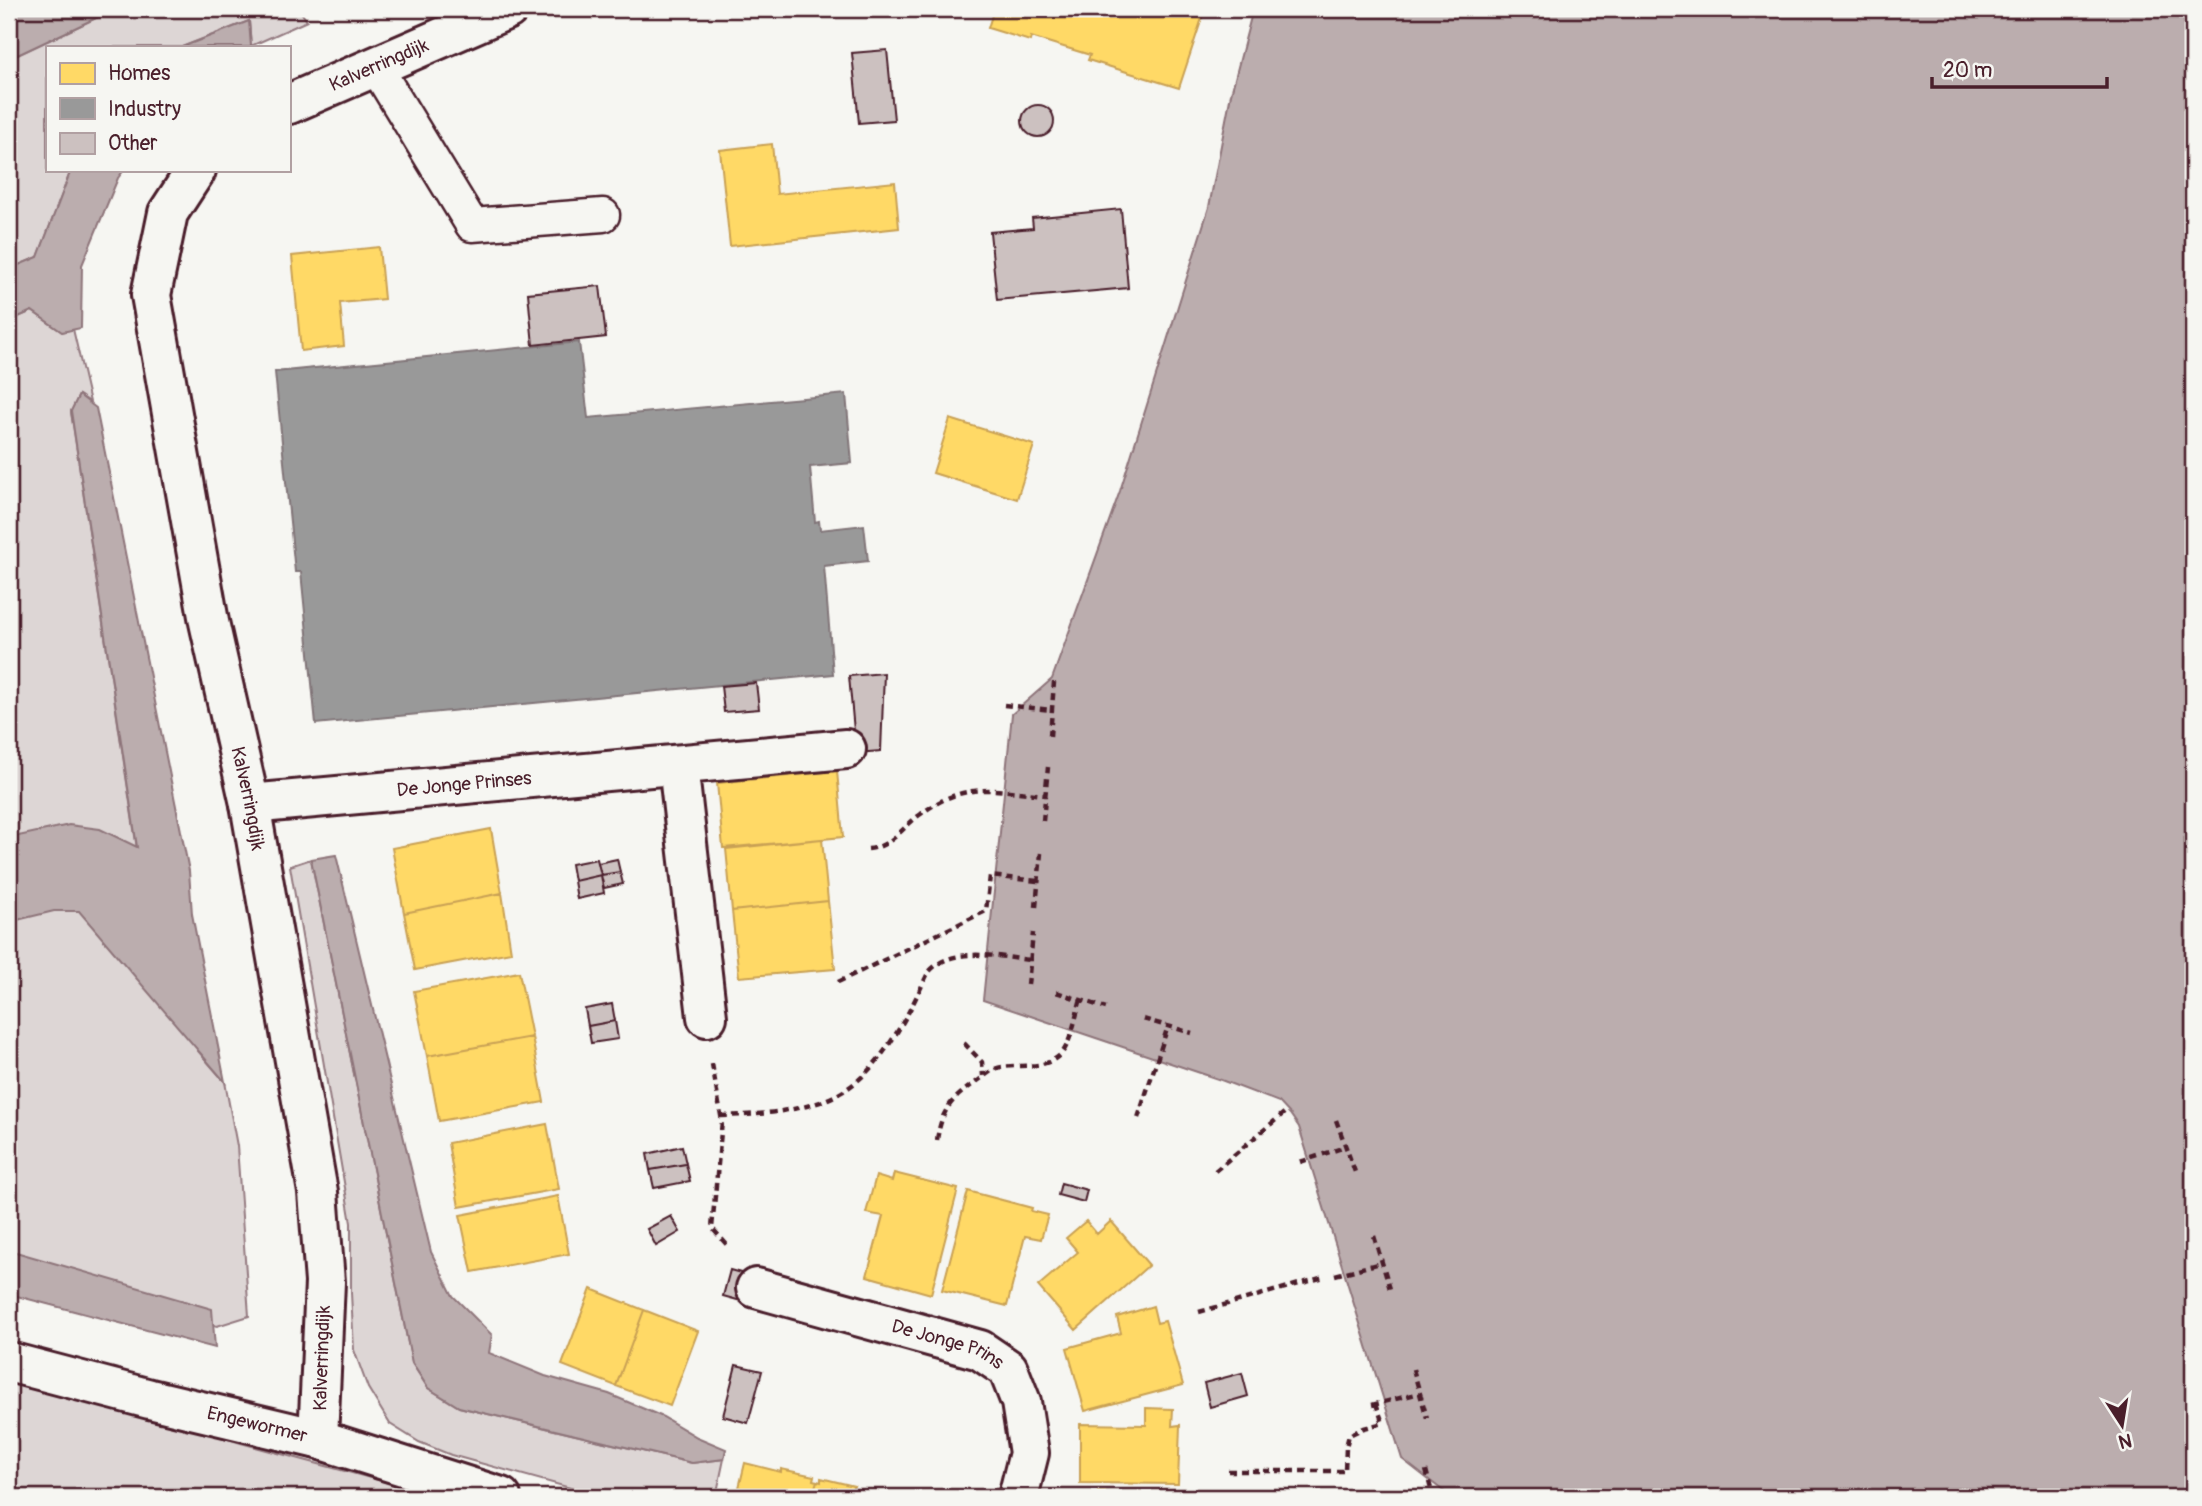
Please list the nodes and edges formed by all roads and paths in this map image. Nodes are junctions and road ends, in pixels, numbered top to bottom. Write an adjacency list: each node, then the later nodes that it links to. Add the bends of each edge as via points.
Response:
1 (508, 9): 2 (street, Kalverringdijk)
2 (376, 67): 3 (street, Kalverringdijk); 5 (lane, via 472,225)
3 (290, 104)
4 (195, 172): 14 (street, Kalverringdijk, via 168,212 151,295 209,622)
5 (603, 215)
6 (1054, 682): 8 (path)
7 (1004, 705): 8 (path)
8 (1052, 710): 9 (path)
9 (1050, 736)
10 (846, 749): 11 (street, De Jonge Prinses)
11 (678, 765): 14 (street, De Jonge Prinses); 27 (street)
12 (1048, 767): 13 (path)
13 (1045, 795): 15 (path); 16 (path, via 964,791 940,800 888,843)
14 (250, 804): 53 (street, Kalverringdijk, via 318,1192 325,1282)
15 (1043, 821)
16 (868, 849)
17 (1041, 853): 18 (path)
18 (1038, 881): 19 (path); 22 (path, via 990,876 986,911)
19 (1036, 907)
20 (1033, 933): 21 (path)
21 (1030, 960): 23 (path); 34 (path, via 983,955 942,961 928,973 873,1064 846,1090 774,1113)
22 (838, 982)
23 (1028, 985)
24 (1056, 992): 25 (path)
25 (1081, 999): 26 (path); 32 (path, via 1062,1053 1042,1064 1002,1067)
26 (1106, 1008)
27 (707, 1017): 34 (path)
28 (1143, 1019): 29 (path)
29 (1168, 1026): 30 (path); 35 (path)
30 (1192, 1033)
31 (964, 1043): 32 (path, via 982,1062)
32 (984, 1076): 37 (path, via 948,1106)
33 (1284, 1113): 40 (path)
34 (722, 1116): 46 (path, via 712,1228)
35 (1138, 1118)
36 (1336, 1120): 38 (path)
37 (937, 1140)
38 (1345, 1147): 39 (path); 41 (path)
39 (1300, 1163)
40 (1215, 1171)
41 (1355, 1172)
42 (1374, 1236): 43 (path)
43 (1382, 1263): 44 (path); 47 (path)
44 (1335, 1276)
45 (1324, 1277): 48 (path)
46 (756, 1288): 57 (street, De Jonge Prins, via 980,1350 1008,1369 1021,1402 1029,1453)
47 (1390, 1289)
48 (1199, 1312)
49 (9, 1362): 53 (street, Engewormer)
50 (1413, 1368): 51 (path)
51 (1420, 1393): 52 (path); 55 (path, via 1374,1404 1383,1423 1349,1435 1345,1471)
52 (1427, 1418)
53 (318, 1439): 56 (street, Engewormer)
54 (1426, 1470): 58 (path)
55 (1228, 1471)
56 (501, 1497)
57 (1018, 1497)
58 (1432, 1497)

